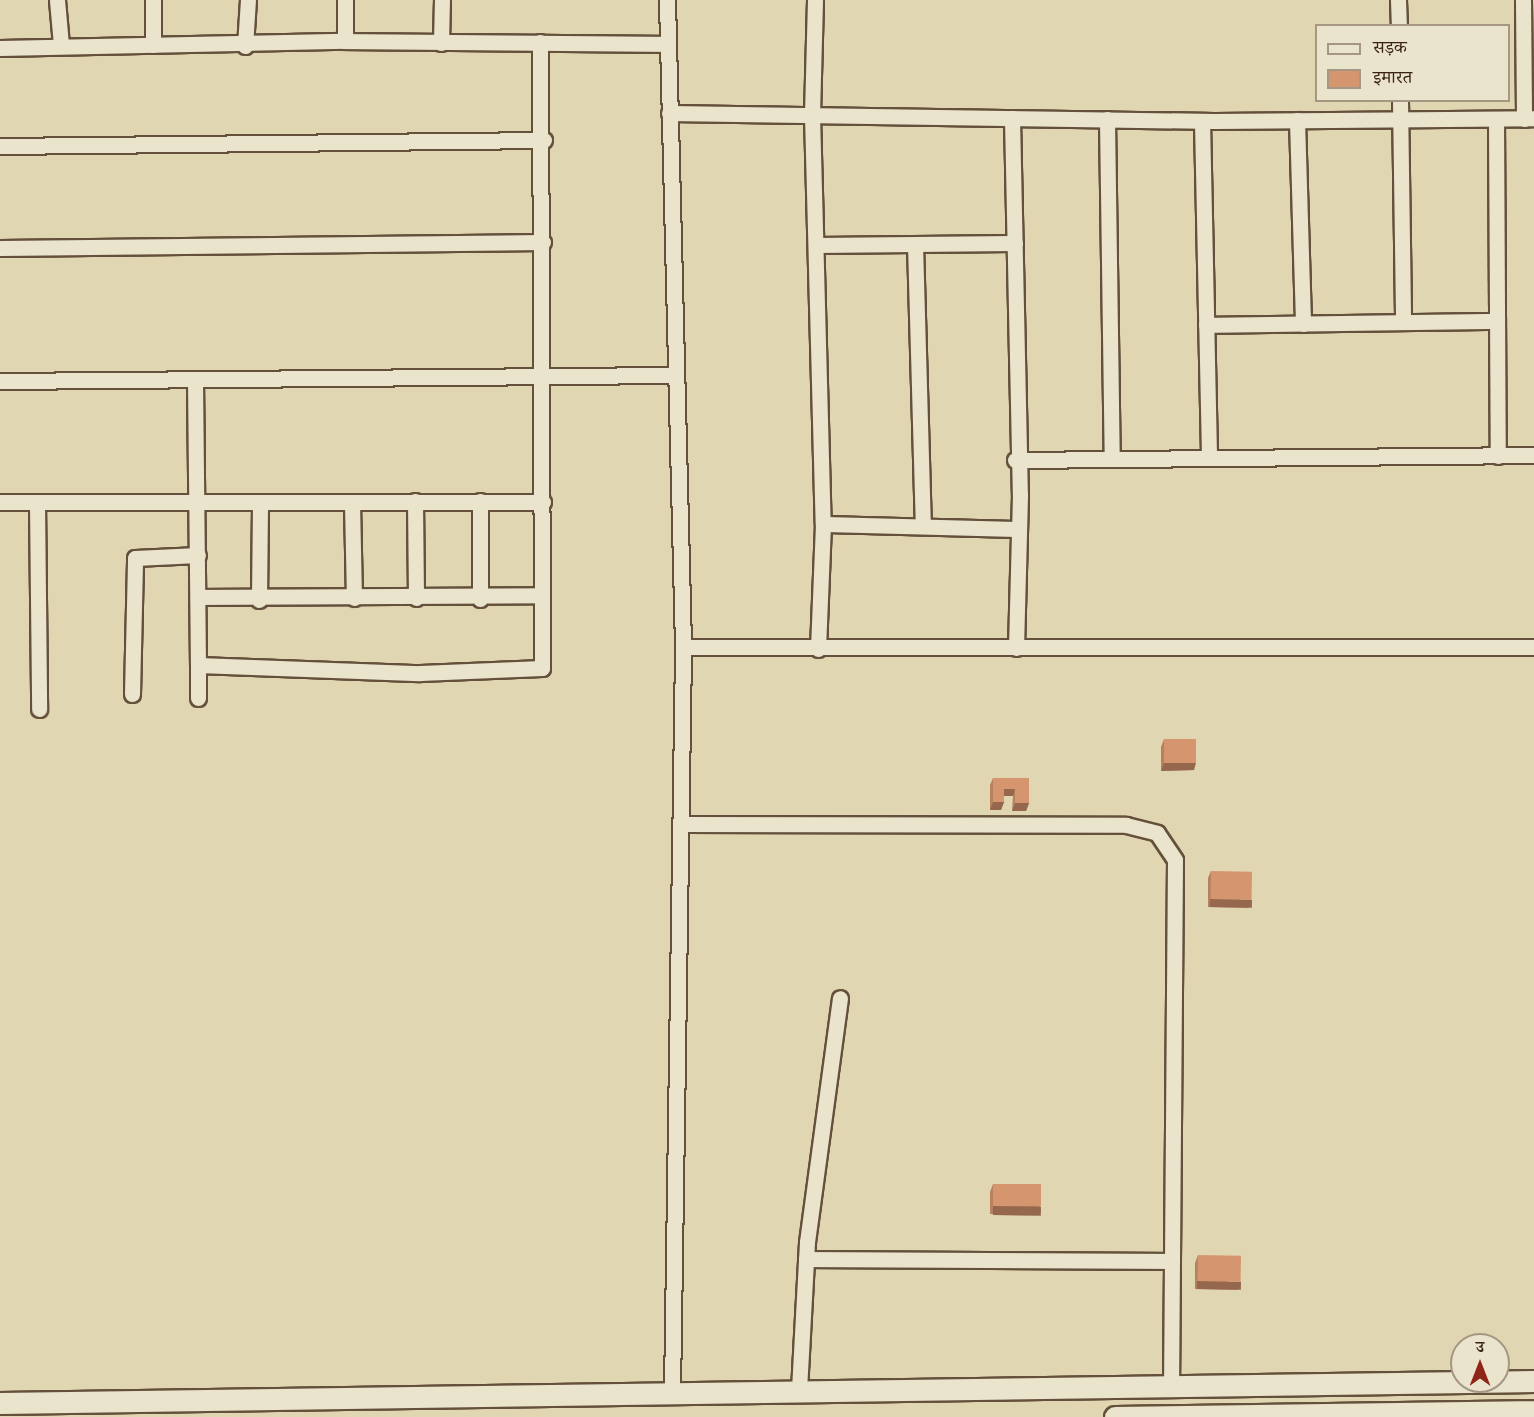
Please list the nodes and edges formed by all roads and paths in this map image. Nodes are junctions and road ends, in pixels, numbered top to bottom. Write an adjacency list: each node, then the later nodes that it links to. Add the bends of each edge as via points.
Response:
1 (57, 0): 15 (street)
2 (153, 0): 16 (street)
3 (248, 0): 17 (street)
4 (345, 0): 11 (street)
5 (442, 0): 13 (street)
6 (668, 0): 14 (street)
7 (815, 0): 21 (street)
8 (1398, 0): 10 (street)
9 (1523, 0): 26 (street)
10 (1399, 24)
11 (345, 41): 13 (street); 17 (street)
12 (540, 42): 13 (street); 14 (street); 29 (street)
13 (441, 43)
14 (668, 44): 20 (street)
15 (61, 45): 16 (street); 18 (street)
16 (153, 45): 17 (street)
17 (245, 46)
18 (0, 48)
19 (1400, 102): 22 (street)
20 (669, 113): 21 (street); 40 (street)
21 (812, 115): 23 (street); 33 (street)
22 (1400, 117): 25 (street); 27 (street); 37 (street)
23 (1012, 118): 24 (street); 32 (street)
24 (1107, 119): 28 (street); 47 (street)
25 (1496, 119): 26 (street); 36 (street)
26 (1529, 119)
27 (1297, 120): 28 (street); 38 (street)
28 (1202, 121): 39 (street)
29 (544, 140): 30 (street); 31 (street)
30 (0, 146)
31 (543, 242): 35 (street); 41 (street)
32 (1016, 243): 34 (street); 48 (street)
33 (816, 244): 34 (street); 57 (street)
34 (915, 244): 58 (street)
35 (0, 248)
36 (1497, 321): 37 (street); 44 (street)
37 (1403, 322): 38 (street)
38 (1303, 324): 39 (street)
39 (1206, 325): 46 (street)
40 (676, 375): 41 (street); 67 (street)
41 (542, 377): 42 (street); 55 (street)
42 (195, 380): 43 (street); 53 (street)
43 (0, 381)
44 (1498, 456): 45 (street); 46 (street)
45 (1534, 456)
46 (1209, 458): 47 (street)
47 (1112, 459): 48 (street)
48 (1015, 460): 59 (street)
49 (415, 501): 50 (street); 56 (street); 64 (street)
50 (480, 501): 55 (street); 65 (street)
51 (0, 502): 52 (street)
52 (37, 502): 53 (street); 74 (street)
53 (197, 502): 54 (street); 60 (street)
54 (260, 502): 56 (street); 66 (street)
55 (543, 502): 61 (street)
56 (352, 503): 63 (street)
57 (823, 524): 58 (street); 70 (street)
58 (923, 525): 59 (street)
59 (1018, 529): 69 (street)
60 (198, 555): 62 (street); 72 (street, via 135,558)
61 (542, 595): 65 (street); 71 (street, via 542,668 420,673)
62 (198, 597): 66 (street); 71 (street)
63 (354, 598): 64 (street); 66 (street)
64 (416, 598): 65 (street)
65 (480, 599)
66 (259, 600)
67 (683, 647): 70 (street); 75 (street)
68 (1534, 647): 69 (street)
69 (1016, 648): 70 (street)
70 (818, 649)
71 (198, 665): 73 (street)
72 (132, 694)
73 (198, 698)
74 (39, 709)
75 (680, 824): 78 (street, via 1126,825 1157,832 1175,860); 82 (street)
76 (840, 998): 77 (street)
77 (806, 1260): 78 (street); 81 (street)
78 (1172, 1261): 80 (street)
79 (1534, 1381): 80 (street)
80 (1171, 1387): 81 (street)
81 (799, 1390): 82 (street)
82 (672, 1392): 83 (street)
83 (0, 1403)
84 (1534, 1410): 85 (street)
85 (1115, 1417)

